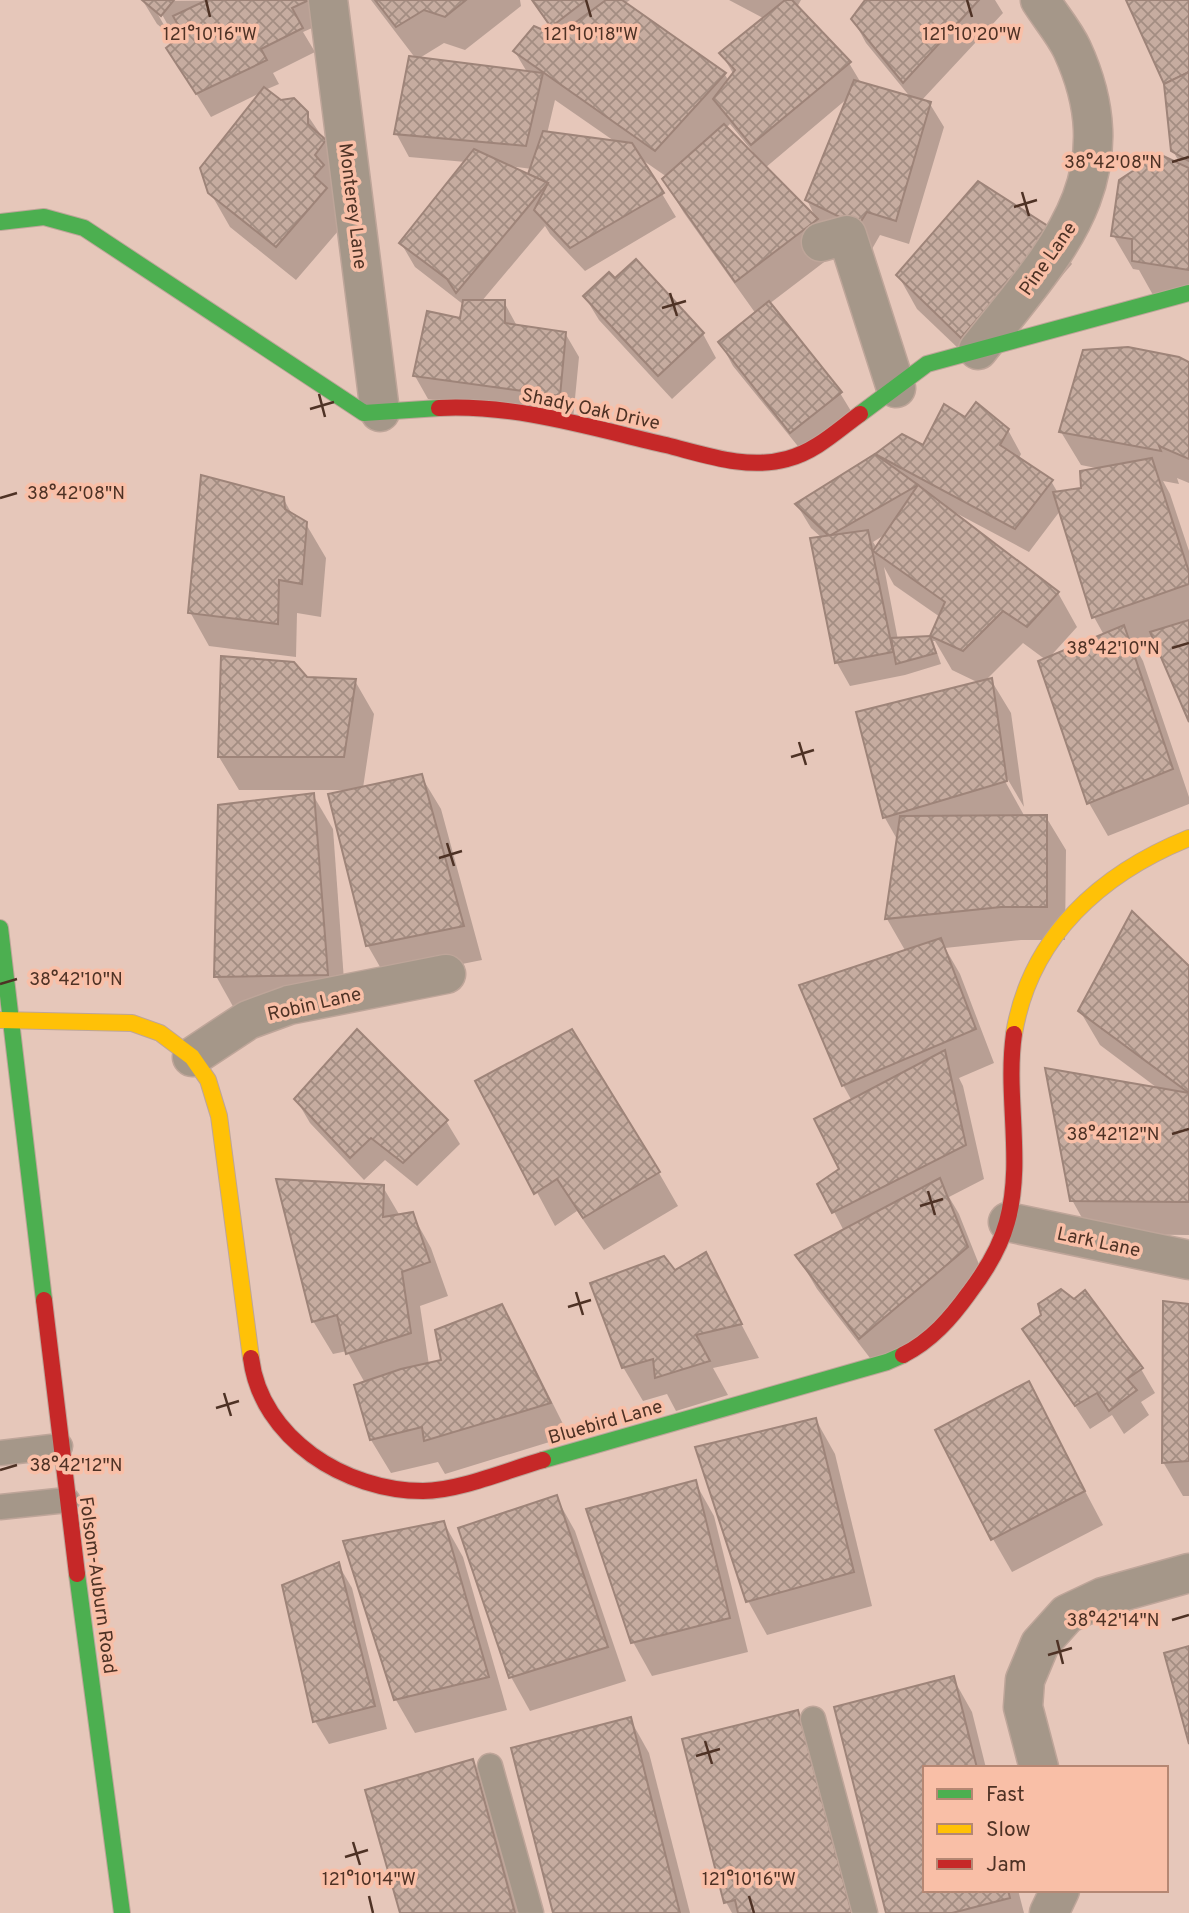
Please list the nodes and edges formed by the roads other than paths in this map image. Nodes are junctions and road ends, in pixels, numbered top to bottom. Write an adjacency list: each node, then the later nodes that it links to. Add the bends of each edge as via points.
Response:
1 (328, 0): 8 (street, Monterey Lane)
2 (1040, 0): 6 (street, Pine Lane, via 1071,47 1086,86 1093,136 1089,177 1076,216 1056,252)
3 (0, 222): 8 (street, Shady Oak Drive, via 44,217 84,228 365,413)
4 (821, 242): 7 (street, via 847,235)
5 (1189, 293): 6 (street, Shady Oak Drive)
6 (978, 350): 7 (street, Shady Oak Drive, via 928,364)
7 (896, 388): 8 (street, Shady Oak Drive, via 816,446 788,459 746,464 529,413 463,407)
8 (380, 412)
9 (1189, 838): 14 (street, Bluebird Lane, via 1164,846 1110,877 1072,913 1042,956 1018,1012 1011,1055 1013,1184)
10 (0, 928): 12 (street, Folsom-Auburn Road)
11 (446, 974): 13 (street, Robin Lane, via 289,1005 248,1020)
12 (5, 1020): 13 (street, Bluebird Lane, via 132,1023 160,1032); 16 (street, Folsom-Auburn Road)
13 (192, 1057): 14 (street, Bluebird Lane, via 208,1080 219,1116 252,1369 269,1410 301,1448 343,1475 381,1488 425,1491 454,1486 887,1362 924,1343 950,1318 997,1251)
14 (1008, 1222): 15 (street, Lark Lane)
15 (1189, 1260)
16 (60, 1446): 17 (lane); 18 (street, Folsom-Auburn Road)
17 (0, 1453)
18 (67, 1500): 19 (lane); 25 (street, Folsom-Auburn Road)
19 (0, 1507)
20 (1189, 1573): 23 (street, via 1103,1597 1067,1614 1040,1644 1025,1680 1023,1707)
21 (813, 1719): 27 (lane)
22 (490, 1766): 26 (lane)
23 (1039, 1766)
24 (1059, 1892): 28 (street)
25 (122, 1913)
26 (531, 1913)
27 (865, 1913)
28 (1049, 1913)

